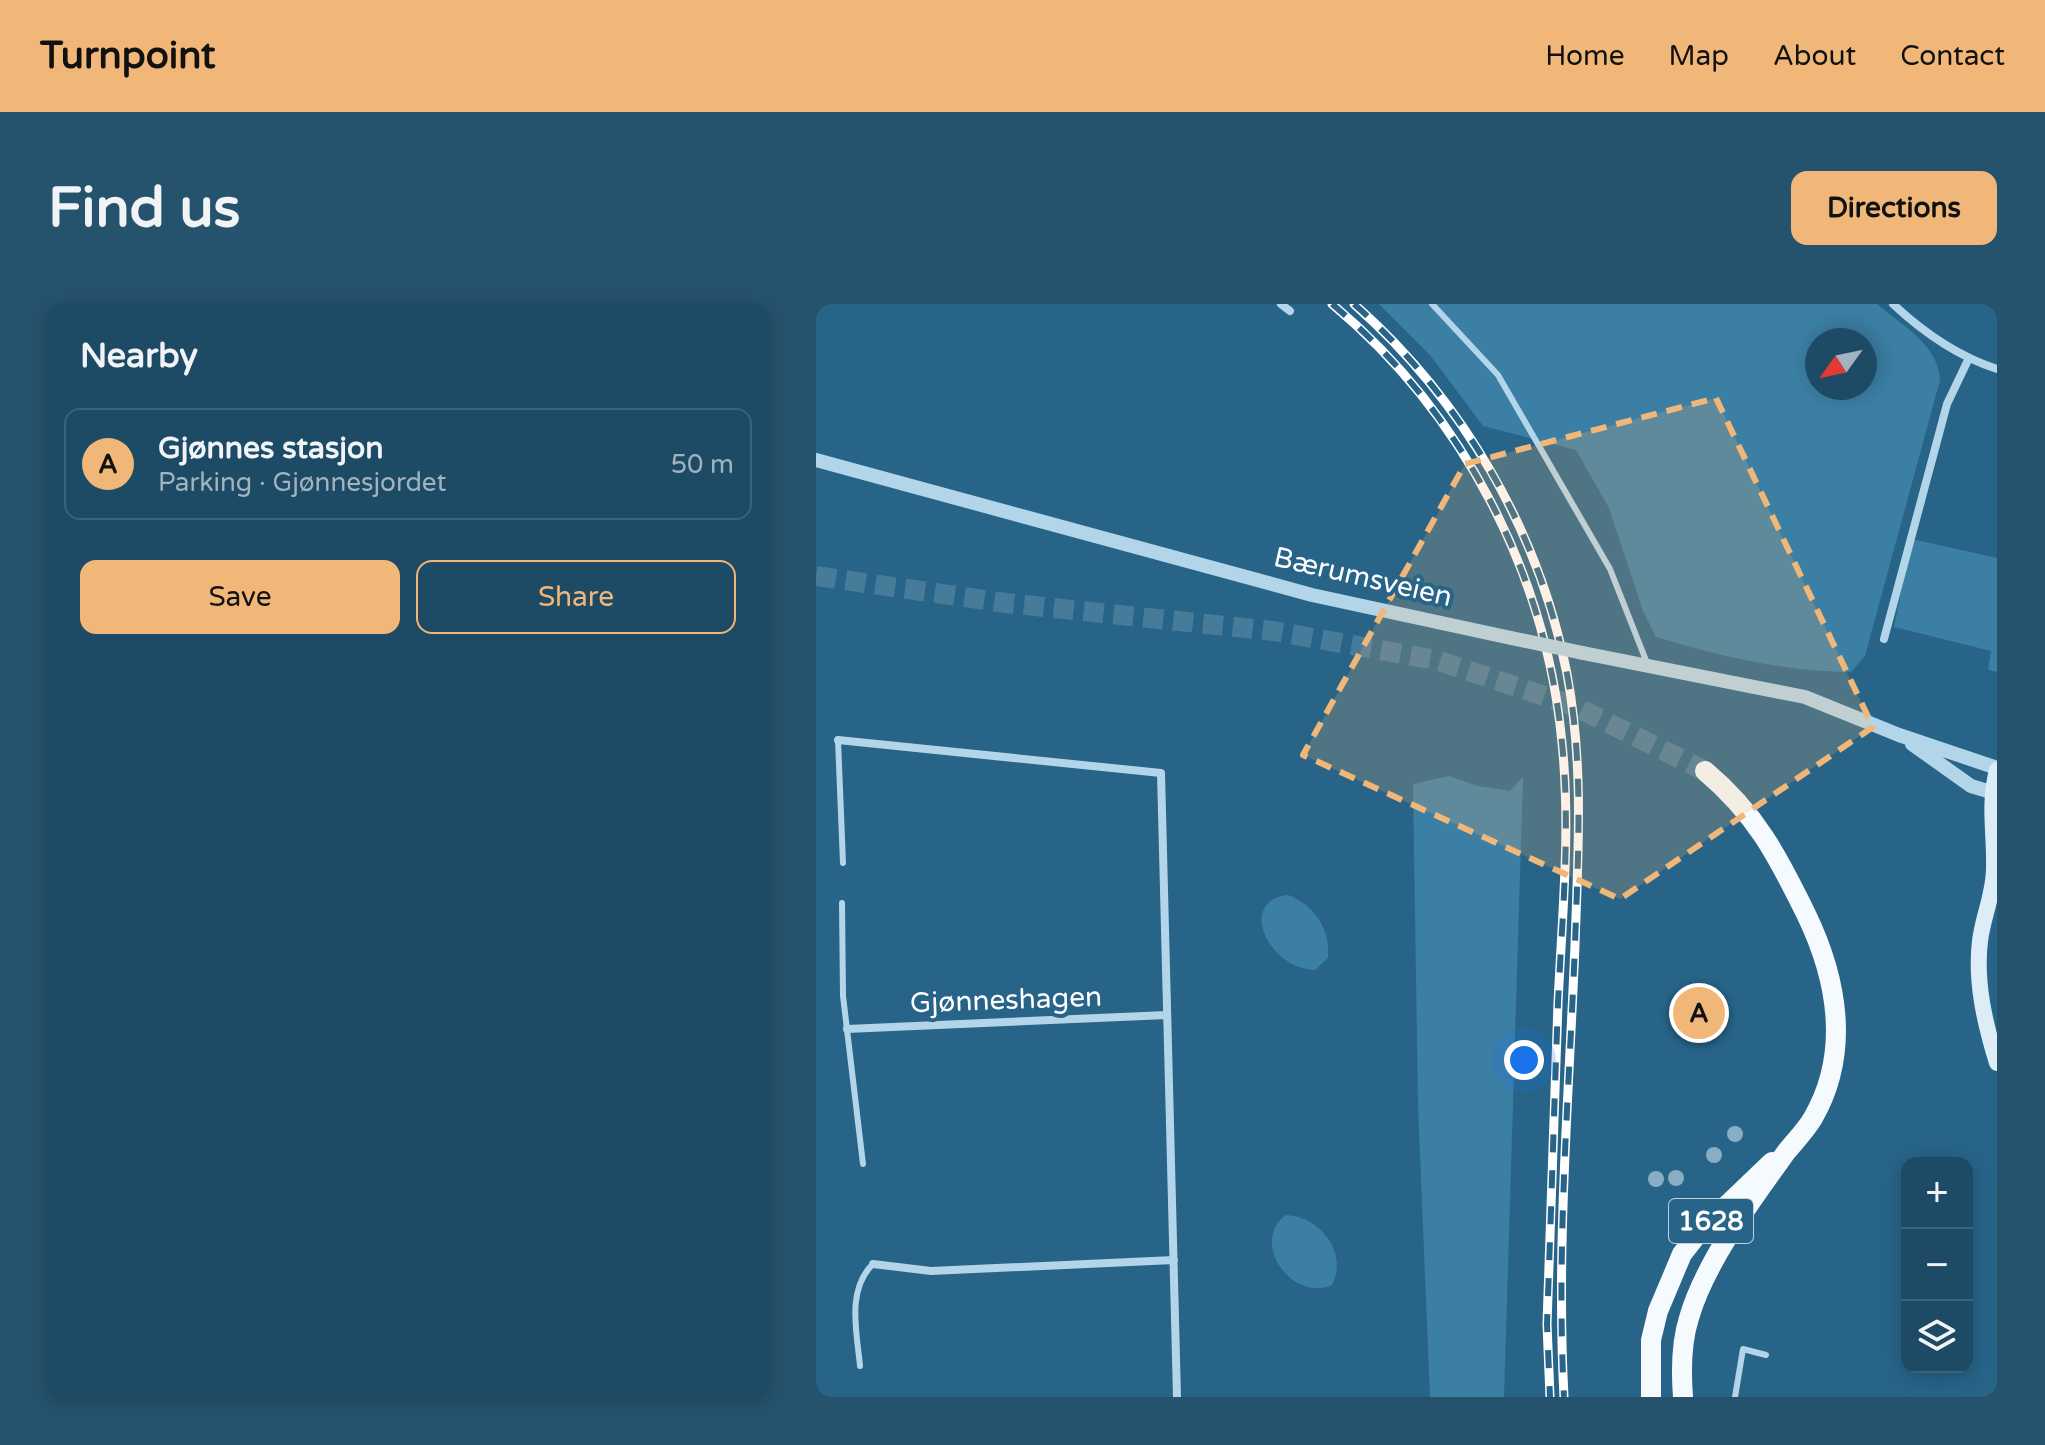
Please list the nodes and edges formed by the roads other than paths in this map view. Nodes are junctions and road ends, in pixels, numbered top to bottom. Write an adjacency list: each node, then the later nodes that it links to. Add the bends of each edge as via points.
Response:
1 (1281, 304): 4 (street)
2 (1432, 304): 9 (lane, via 1498,375 1610,569)
3 (1893, 304): 5 (street)
4 (1290, 311)
5 (1968, 360): 6 (street); 8 (street, via 1947,404)
6 (1997, 369)
7 (816, 460): 9 (street, Bærumsveien, bridge, via 1312,595)
8 (1884, 639)
9 (1649, 666): 10 (street, Bærumsveien, via 1805,697)
10 (1899, 735): 12 (street, Bærumsveien); 14 (street, Bærumsveien, via 1971,786)
11 (838, 740): 15 (lane); 17 (street, via 1161,773)
12 (1997, 769): 14 (main road)
13 (1705, 771): 20 (main road, via 1764,832 1816,935 1832,983 1836,1033 1829,1076 1814,1116)
14 (1991, 792): 19 (main road, via 1995,869 1980,940 1988,1034)
15 (843, 863)
16 (842, 903): 18 (lane)
17 (1167, 1015): 18 (street, Gjønneshagen); 22 (street)
18 (847, 1029): 21 (lane)
19 (1997, 1063)
20 (1788, 1150): 27 (main road, 1628, via 1761,1170 1682,1254 1651,1340); 28 (main road, 1628, via 1702,1286 1684,1339)
21 (863, 1164)
22 (1174, 1260): 23 (street, via 931,1271); 26 (street)
23 (873, 1264): 25 (lane, via 865,1272 855,1304)
24 (1766, 1355): 29 (lane, via 1743,1349)
25 (860, 1366)
26 (1177, 1397)
27 (1651, 1397)
28 (1683, 1397)
29 (1735, 1397)

